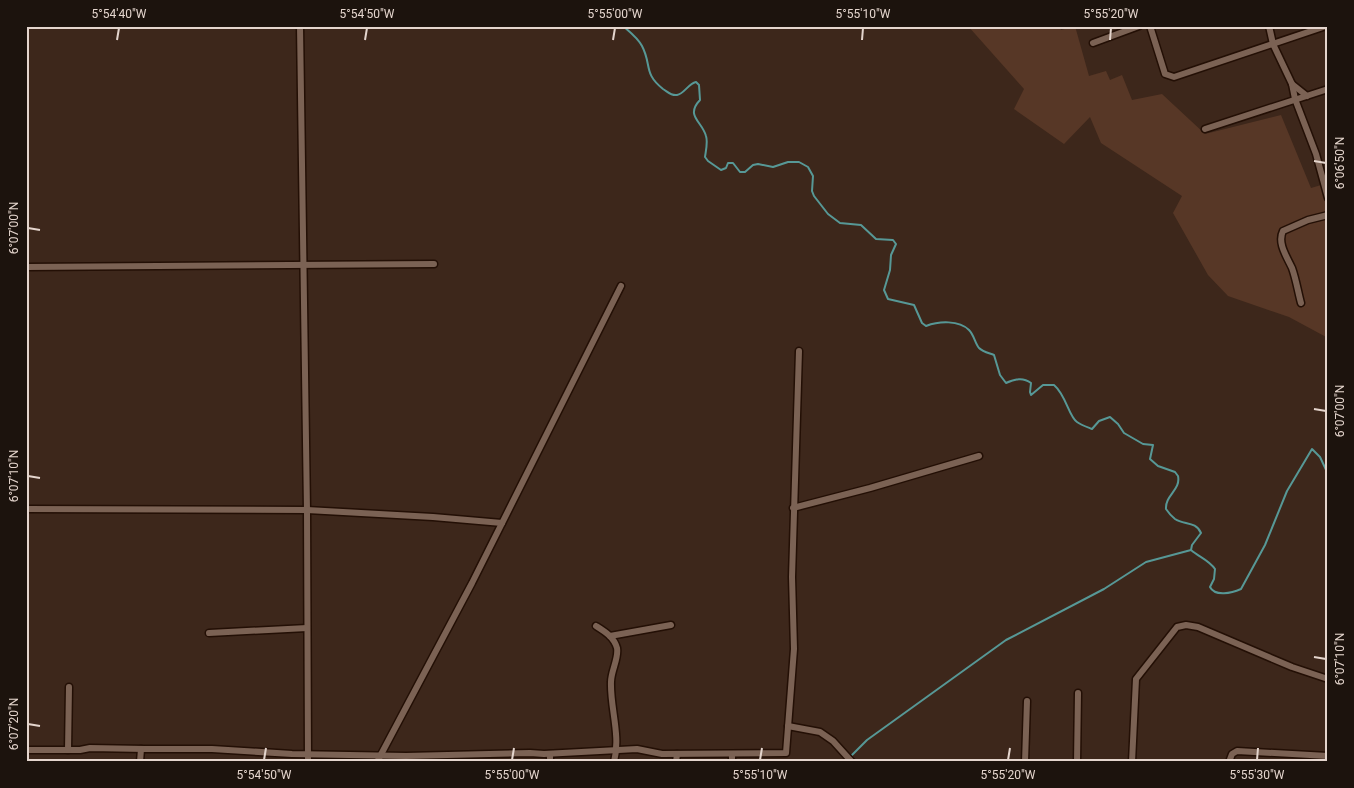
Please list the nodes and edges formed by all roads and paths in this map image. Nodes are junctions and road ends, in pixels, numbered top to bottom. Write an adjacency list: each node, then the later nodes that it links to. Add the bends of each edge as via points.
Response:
1 (300, 26): 16 (street)
2 (1139, 26): 6 (street)
3 (1150, 26): 7 (street, via 1165,74 1171,77)
4 (1269, 26): 7 (street)
5 (1326, 26): 7 (street)
6 (1093, 43)
7 (1273, 44): 8 (street)
8 (1292, 84): 10 (street); 11 (street)
9 (1328, 89): 10 (street)
10 (1306, 96): 11 (street)
11 (1295, 99): 12 (street); 13 (street, via 1316,154)
12 (1205, 129)
13 (1328, 198)
14 (1328, 215): 19 (street, via 1291,227 1281,234 1282,249 1292,269)
15 (434, 264): 16 (street)
16 (304, 265): 17 (street); 24 (street)
17 (26, 267)
18 (621, 286): 25 (street)
19 (1301, 303)
20 (799, 351): 22 (street)
21 (979, 456): 22 (street)
22 (793, 508): 35 (street, via 794,649)
23 (26, 509): 24 (street)
24 (307, 510): 25 (street); 28 (street)
25 (502, 523): 44 (street)
26 (671, 625): 30 (street)
27 (596, 626): 30 (street)
28 (307, 628): 29 (street); 40 (street)
29 (209, 633)
30 (610, 636): 39 (street, via 617,648 611,685)
31 (1328, 679): 56 (street, via 1198,627 1177,627 1136,678)
32 (70, 687): 38 (street)
33 (1078, 692): 55 (street)
34 (1027, 702): 54 (street)
35 (788, 726): 43 (street, via 786,753); 53 (street, via 820,732 834,741)
36 (141, 749): 38 (street); 40 (street); 46 (street)
37 (26, 750): 38 (street)
38 (68, 750)
39 (617, 750): 41 (street); 42 (street); 50 (street)
40 (308, 754): 44 (street); 47 (street)
41 (550, 754): 44 (street); 49 (street)
42 (677, 754): 43 (street); 51 (street)
43 (732, 754): 52 (street)
44 (380, 755): 48 (street)
45 (1328, 756): 57 (street, via 1237,751)
46 (140, 762)
47 (308, 762)
48 (377, 762)
49 (550, 762)
50 (614, 762)
51 (676, 762)
52 (732, 762)
53 (852, 762)
54 (1026, 762)
55 (1077, 762)
56 (1132, 762)
57 (1229, 762)

